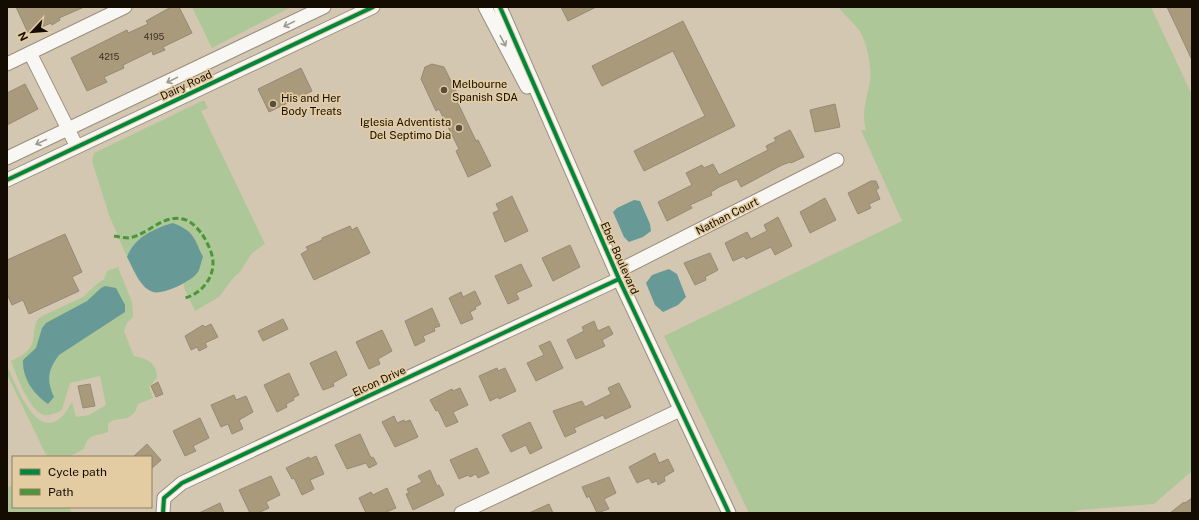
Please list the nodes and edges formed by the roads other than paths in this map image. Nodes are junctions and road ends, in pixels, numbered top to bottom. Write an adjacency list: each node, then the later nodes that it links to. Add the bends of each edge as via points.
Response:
1 (125, 7): 6 (street)
2 (324, 7): 8 (street, Dairy Road, one-way to 8)
3 (373, 7): 9 (street, Dairy Road)
4 (485, 7): 13 (street, Eber Boulevard, one-way to 13)
5 (500, 7): 13 (street, Eber Boulevard)
6 (30, 53): 7 (street); 8 (street)
7 (7, 64)
8 (69, 129): 9 (street); 10 (street, Dairy Road, one-way to 10)
9 (77, 146): 12 (street, Dairy Road)
10 (7, 158)
11 (837, 160): 14 (street, Nathan Court)
12 (7, 180)
13 (581, 192): 14 (street, Eber Boulevard)
14 (617, 275): 15 (street, Eber Boulevard); 16 (street, Elcon Drive, via 182,483 164,498)
15 (680, 410): 17 (street); 18 (street, Eber Boulevard)
16 (163, 513)
17 (461, 513)
18 (729, 513)

